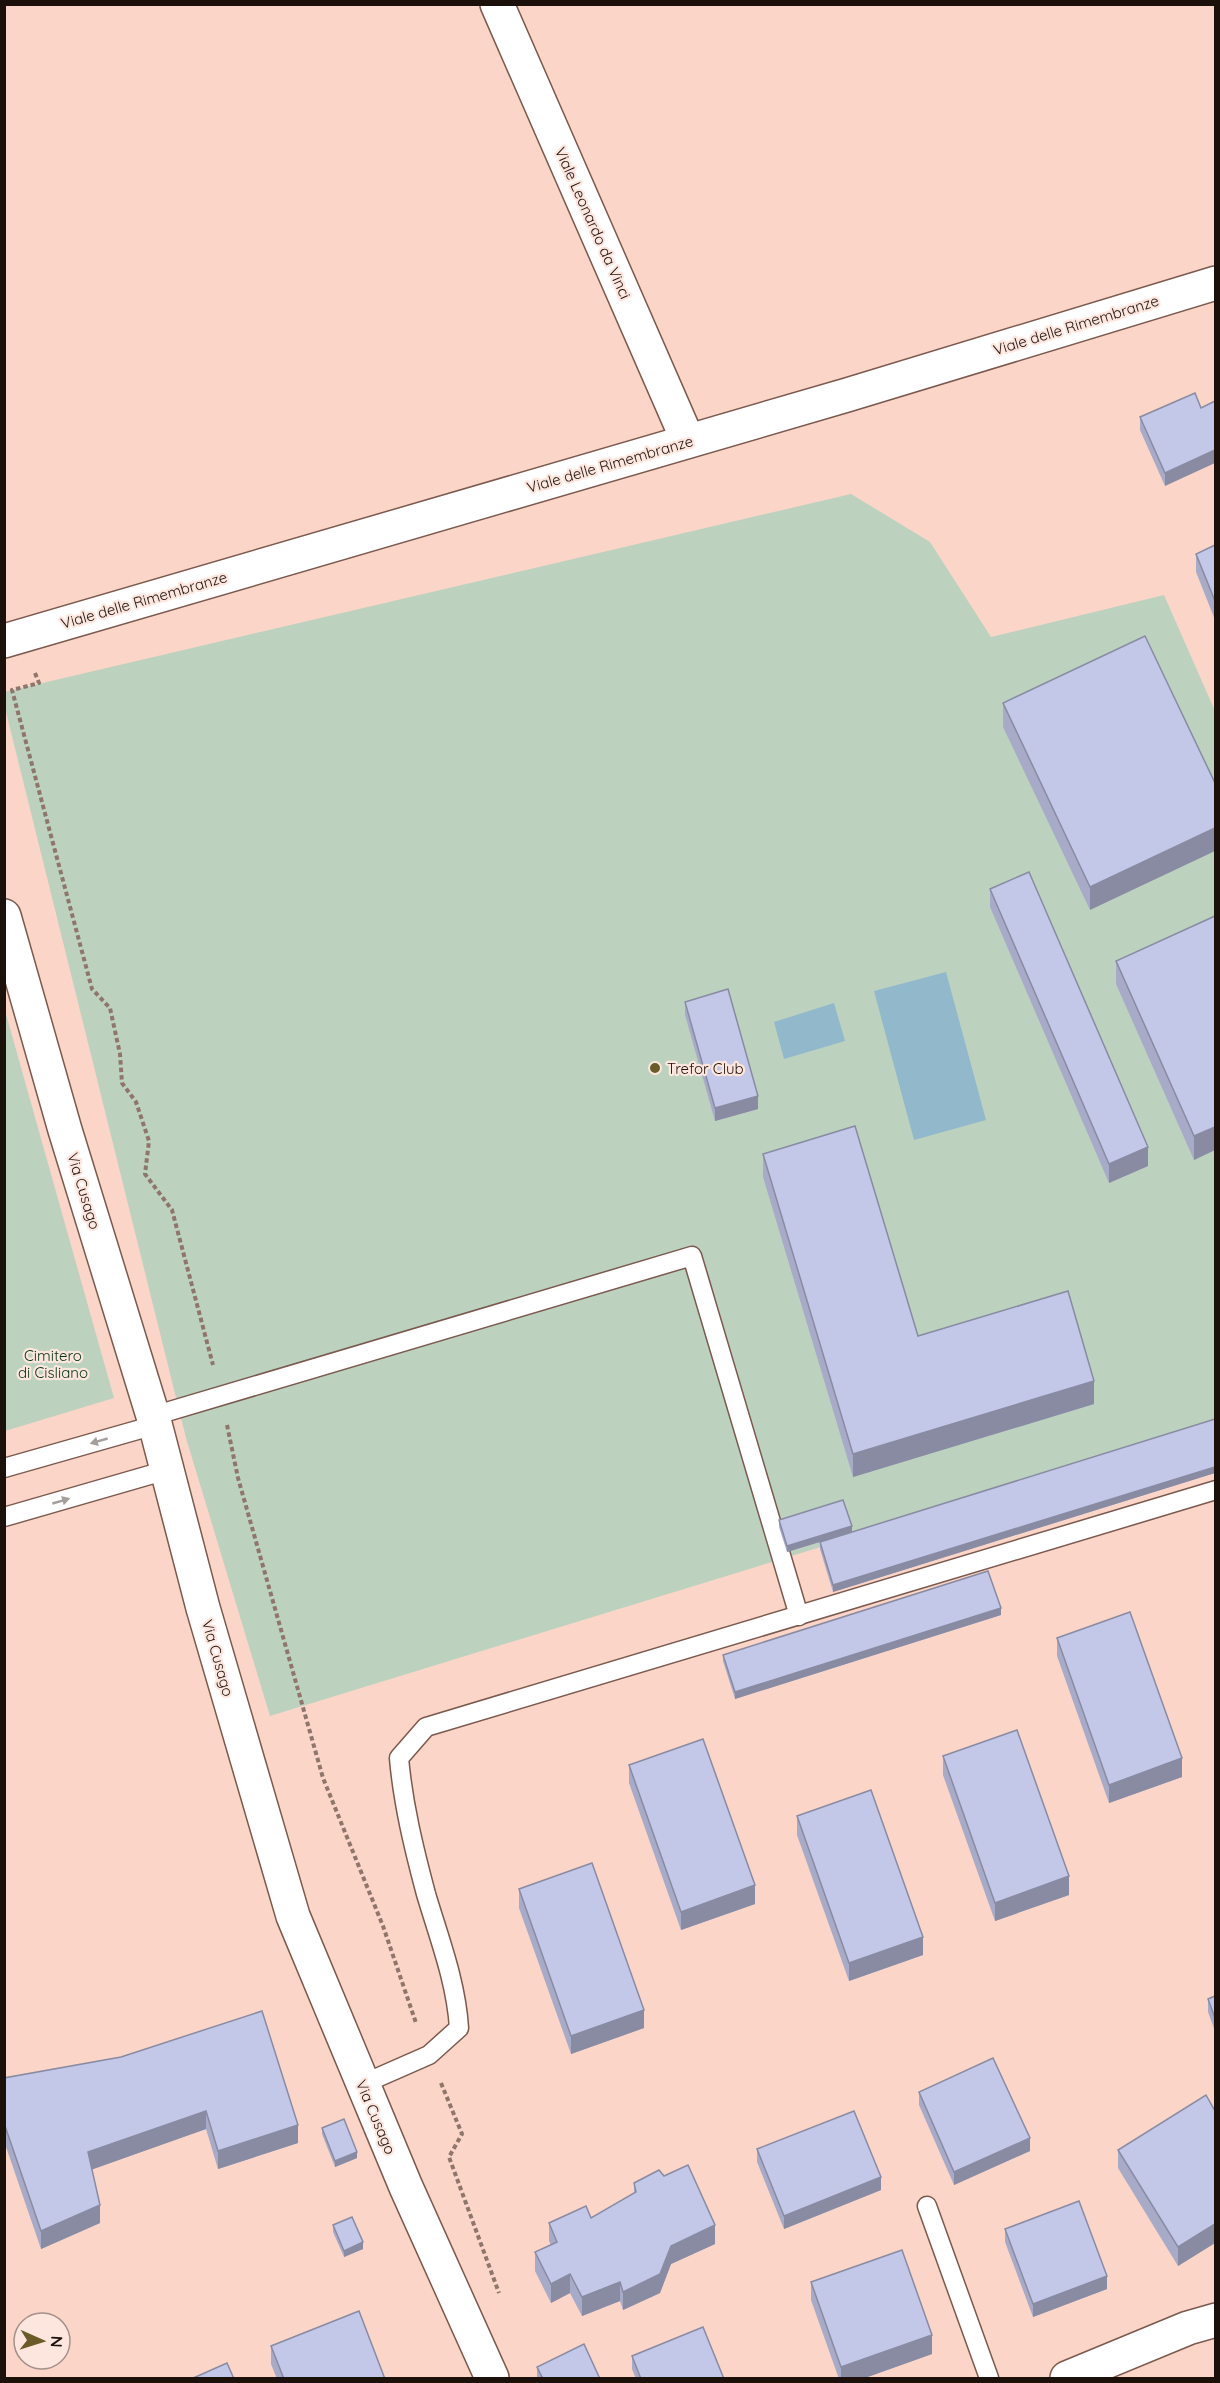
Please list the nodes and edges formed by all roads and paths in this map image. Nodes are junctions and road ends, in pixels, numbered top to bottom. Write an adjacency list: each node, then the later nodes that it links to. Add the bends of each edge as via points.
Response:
1 (497, 4): 3 (street, Viale Leonardo da Vinci)
2 (1215, 283): 3 (street, Viale delle Rimembranze)
3 (688, 441): 4 (street, Viale delle Rimembranze)
4 (14, 638): 6 (path, via 39,683 12,690 92,989 110,1008 122,1083 136,1102 148,1140 145,1174 172,1210)
5 (4, 916): 7 (street, Via Cusago)
6 (221, 1396): 7 (lane); 12 (lane, via 692,1256); 13 (path, via 238,1478 323,1778 383,1926)
7 (154, 1420): 8 (lane, one-way to 8); 9 (street, Via Cusago)
8 (4, 1468)
9 (167, 1470): 11 (lane, one-way to 9); 14 (street, Via Cusago, via 293,1916)
10 (1215, 1490): 12 (lane)
11 (4, 1517)
12 (800, 1616): 13 (lane, via 426,1727 399,1758 410,1831 458,2002 459,2028)
13 (429, 2055): 14 (lane); 16 (path, via 462,2134 449,2157)
14 (363, 2084): 18 (street, Via Cusago)
15 (927, 2206): 19 (lane)
16 (500, 2295)
17 (1215, 2320): 20 (street)
18 (492, 2379)
19 (989, 2379)
20 (1067, 2379)

